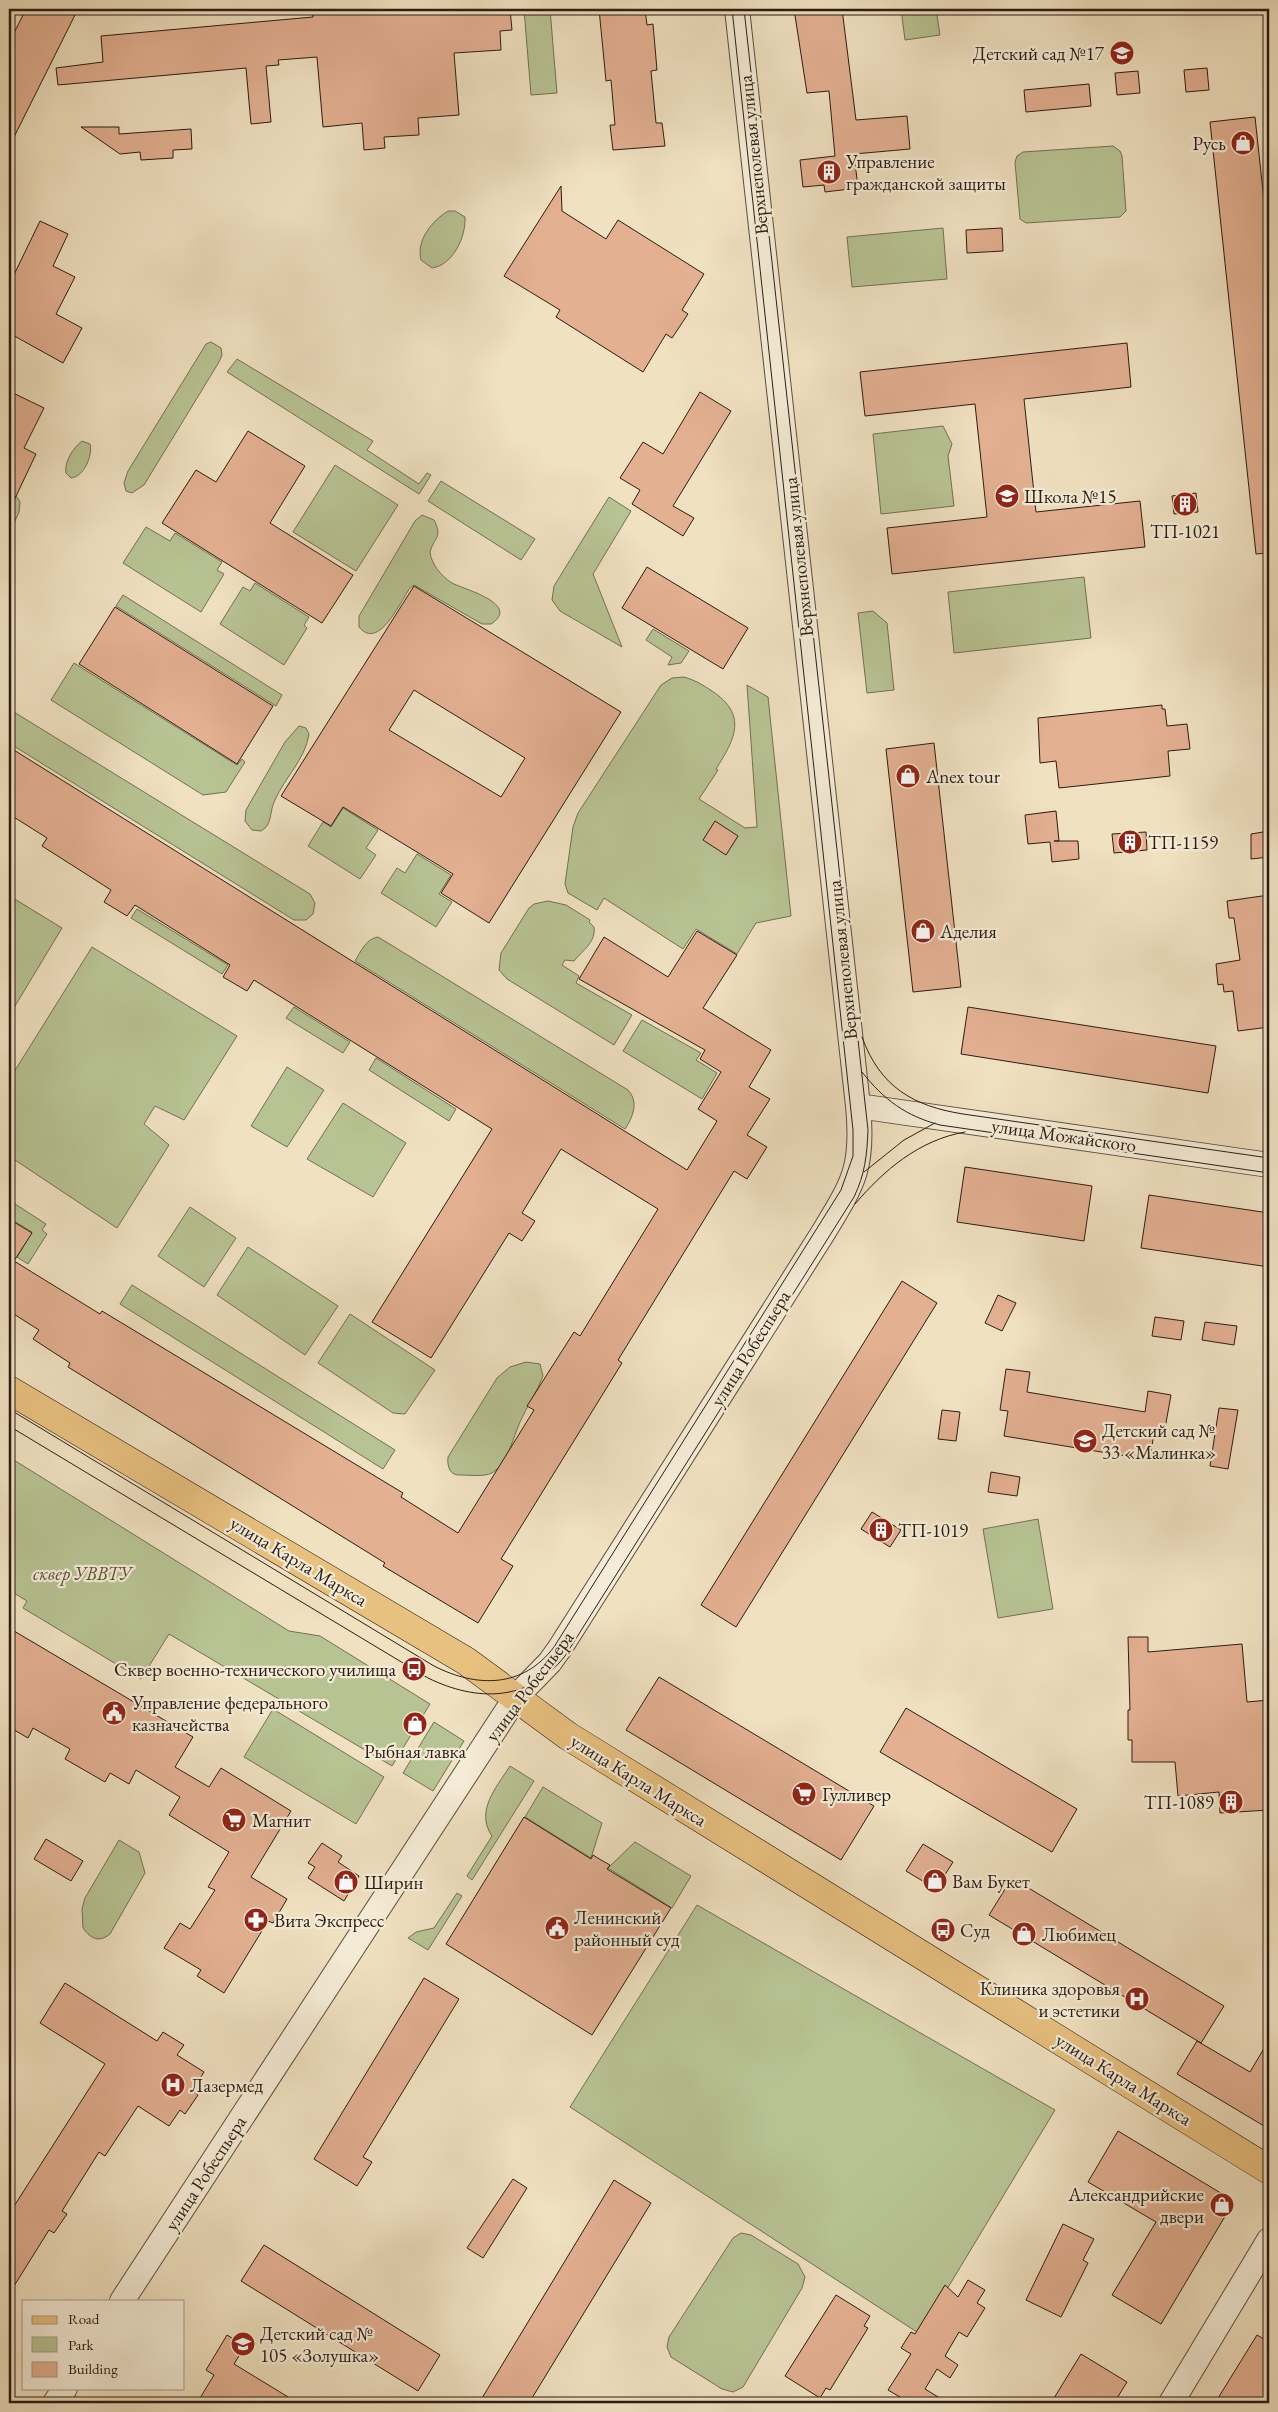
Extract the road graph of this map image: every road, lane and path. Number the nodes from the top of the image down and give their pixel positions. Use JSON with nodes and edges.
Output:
{"nodes":[{"id":1,"x":737,"y":9,"type":"edge"},
{"id":2,"x":858,"y":1106,"type":"junction"},
{"id":3,"x":1269,"y":1165,"type":"edge"},
{"id":4,"x":9,"y":1390,"type":"edge"},
{"id":5,"x":516,"y":1697,"type":"junction"},
{"id":6,"x":1269,"y":2170,"type":"edge"},
{"id":7,"x":1269,"y":2240,"type":"edge"},
{"id":8,"x":123,"y":2300,"type":"edge"},
{"id":9,"x":64,"y":2390,"type":"edge"},
{"id":10,"x":55,"y":2403,"type":"edge"},
{"id":11,"x":1171,"y":2403,"type":"edge"}],
"edges":[{"from":1,"to":2,"type":"street","name":"Верхнеполевая улица"},
{"from":2,"to":3,"type":"street","name":"улица Можайского"},
{"from":2,"to":5,"type":"street","name":"улица Робеспьера"},
{"from":4,"to":5,"type":"main road","name":"улица Карла Маркса"},
{"from":5,"to":6,"type":"main road","name":"улица Карла Маркса"},
{"from":5,"to":8,"type":"street","name":"улица Робеспьера"},
{"from":7,"to":11,"type":"street"},
{"from":9,"to":10,"type":"street"}]}
